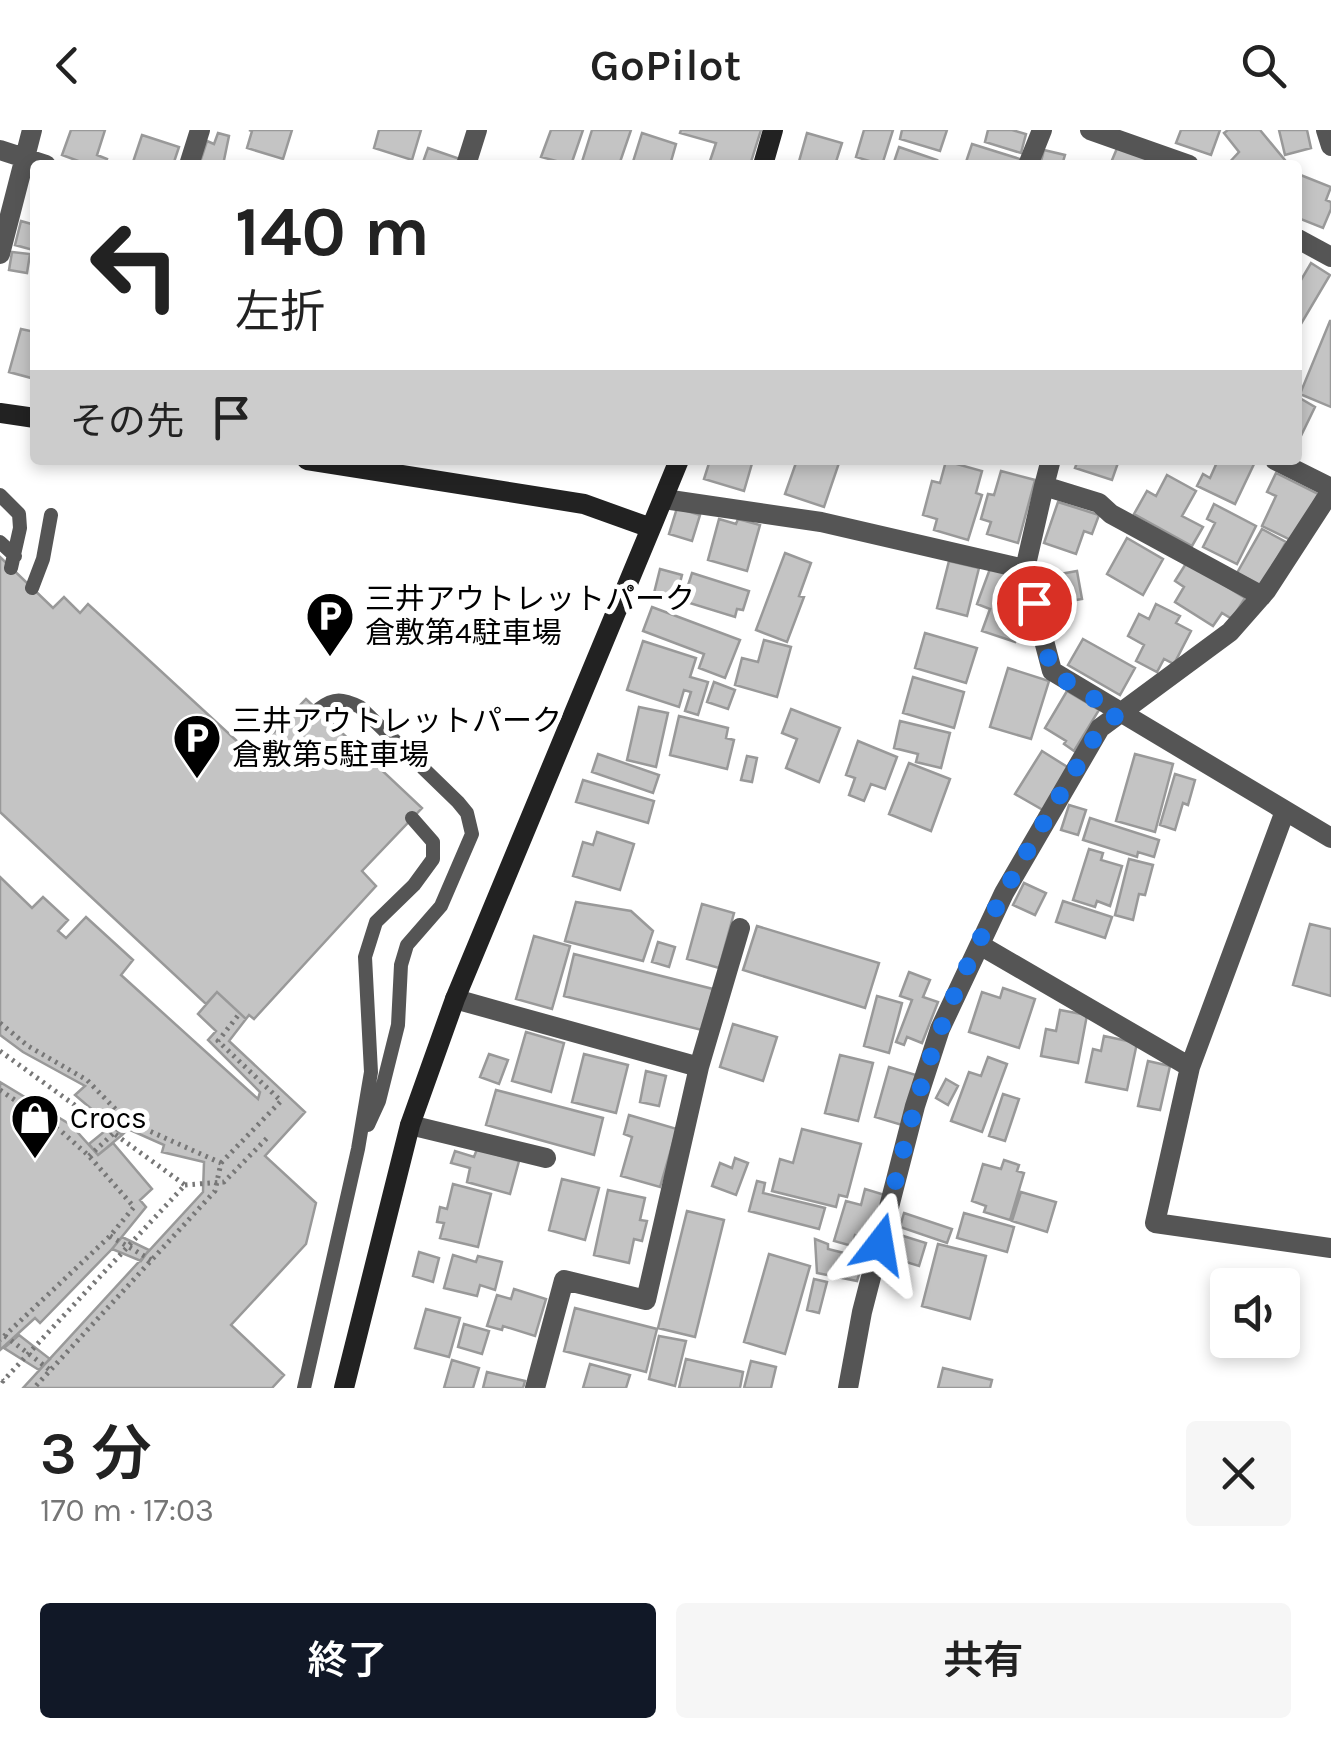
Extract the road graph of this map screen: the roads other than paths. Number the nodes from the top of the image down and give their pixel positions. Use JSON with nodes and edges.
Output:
{"nodes":[{"id":1,"x":32,"y":130,"type":"edge"},
{"id":2,"x":200,"y":130,"type":"edge"},
{"id":3,"x":477,"y":130,"type":"edge"},
{"id":4,"x":773,"y":130,"type":"edge"},
{"id":5,"x":1042,"y":130,"type":"edge"},
{"id":6,"x":1090,"y":130,"type":"edge"},
{"id":7,"x":1326,"y":130,"type":"edge"},
{"id":8,"x":1331,"y":146,"type":"edge"},
{"id":9,"x":0,"y":150,"type":"edge"},
{"id":10,"x":23,"y":158,"type":"junction"},
{"id":11,"x":30,"y":160,"type":"edge"},
{"id":12,"x":191,"y":160,"type":"edge"},
{"id":13,"x":468,"y":160,"type":"edge"},
{"id":14,"x":764,"y":160,"type":"edge"},
{"id":15,"x":1030,"y":160,"type":"edge"},
{"id":16,"x":1171,"y":160,"type":"edge"},
{"id":17,"x":1302,"y":241,"type":"edge"},
{"id":18,"x":0,"y":254,"type":"edge"},
{"id":19,"x":1331,"y":257,"type":"edge"},
{"id":20,"x":0,"y":412,"type":"edge"},
{"id":21,"x":30,"y":417,"type":"edge"},
{"id":22,"x":374,"y":465,"type":"edge"},
{"id":23,"x":677,"y":465,"type":"edge"},
{"id":24,"x":1049,"y":465,"type":"edge"},
{"id":25,"x":1284,"y":465,"type":"edge"},
{"id":26,"x":1044,"y":486,"type":"junction"},
{"id":27,"x":1331,"y":489,"type":"edge"},
{"id":28,"x":0,"y":495,"type":"edge"},
{"id":29,"x":664,"y":499,"type":"junction"},
{"id":30,"x":51,"y":515,"type":"dead end"},
{"id":31,"x":651,"y":528,"type":"junction"},
{"id":32,"x":0,"y":542,"type":"edge"},
{"id":33,"x":1024,"y":569,"type":"junction"},
{"id":34,"x":32,"y":588,"type":"dead end"},
{"id":35,"x":1262,"y":596,"type":"junction"},
{"id":36,"x":319,"y":709,"type":"dead end"},
{"id":37,"x":1118,"y":714,"type":"junction"},
{"id":38,"x":1285,"y":812,"type":"junction"},
{"id":39,"x":412,"y":818,"type":"dead end"},
{"id":40,"x":1331,"y":838,"type":"edge"},
{"id":41,"x":740,"y":928,"type":"dead end"},
{"id":42,"x":980,"y":944,"type":"junction"},
{"id":43,"x":455,"y":999,"type":"junction"},
{"id":44,"x":1190,"y":1067,"type":"junction"},
{"id":45,"x":699,"y":1068,"type":"junction"},
{"id":46,"x":410,"y":1125,"type":"junction"},
{"id":47,"x":358,"y":1149,"type":"junction"},
{"id":48,"x":546,"y":1158,"type":"dead end"},
{"id":49,"x":1331,"y":1248,"type":"edge"},
{"id":50,"x":304,"y":1388,"type":"edge"},
{"id":51,"x":344,"y":1388,"type":"edge"},
{"id":52,"x":535,"y":1388,"type":"edge"},
{"id":53,"x":848,"y":1388,"type":"edge"}],
"edges":[{"from":1,"to":10,"type":"street"},
{"from":2,"to":12,"type":"street"},
{"from":3,"to":13,"type":"street"},
{"from":4,"to":14,"type":"street"},
{"from":5,"to":15,"type":"street"},
{"from":6,"to":16,"type":"street"},
{"from":7,"to":8,"type":"street"},
{"from":9,"to":10,"type":"street"},
{"from":10,"to":11,"type":"street"},
{"from":10,"to":18,"type":"street"},
{"from":17,"to":19,"type":"street"},
{"from":20,"to":21,"type":"street"},
{"from":22,"to":31,"type":"street"},
{"from":23,"to":29,"type":"street"},
{"from":24,"to":26,"type":"street"},
{"from":25,"to":27,"type":"street"},
{"from":26,"to":33,"type":"street"},
{"from":26,"to":35,"type":"street"},
{"from":27,"to":35,"type":"street"},
{"from":28,"to":32,"type":"lane"},
{"from":29,"to":31,"type":"street"},
{"from":29,"to":33,"type":"street"},
{"from":30,"to":34,"type":"lane"},
{"from":31,"to":43,"type":"street"},
{"from":33,"to":37,"type":"street"},
{"from":35,"to":37,"type":"street"},
{"from":36,"to":47,"type":"lane"},
{"from":37,"to":38,"type":"street"},
{"from":37,"to":42,"type":"street"},
{"from":38,"to":40,"type":"street"},
{"from":38,"to":44,"type":"street"},
{"from":39,"to":47,"type":"lane"},
{"from":41,"to":45,"type":"street"},
{"from":42,"to":44,"type":"street"},
{"from":42,"to":53,"type":"street"},
{"from":43,"to":45,"type":"street"},
{"from":43,"to":46,"type":"street"},
{"from":44,"to":49,"type":"street"},
{"from":45,"to":52,"type":"street"},
{"from":46,"to":48,"type":"street"},
{"from":46,"to":51,"type":"street"},
{"from":47,"to":50,"type":"lane"}]}
